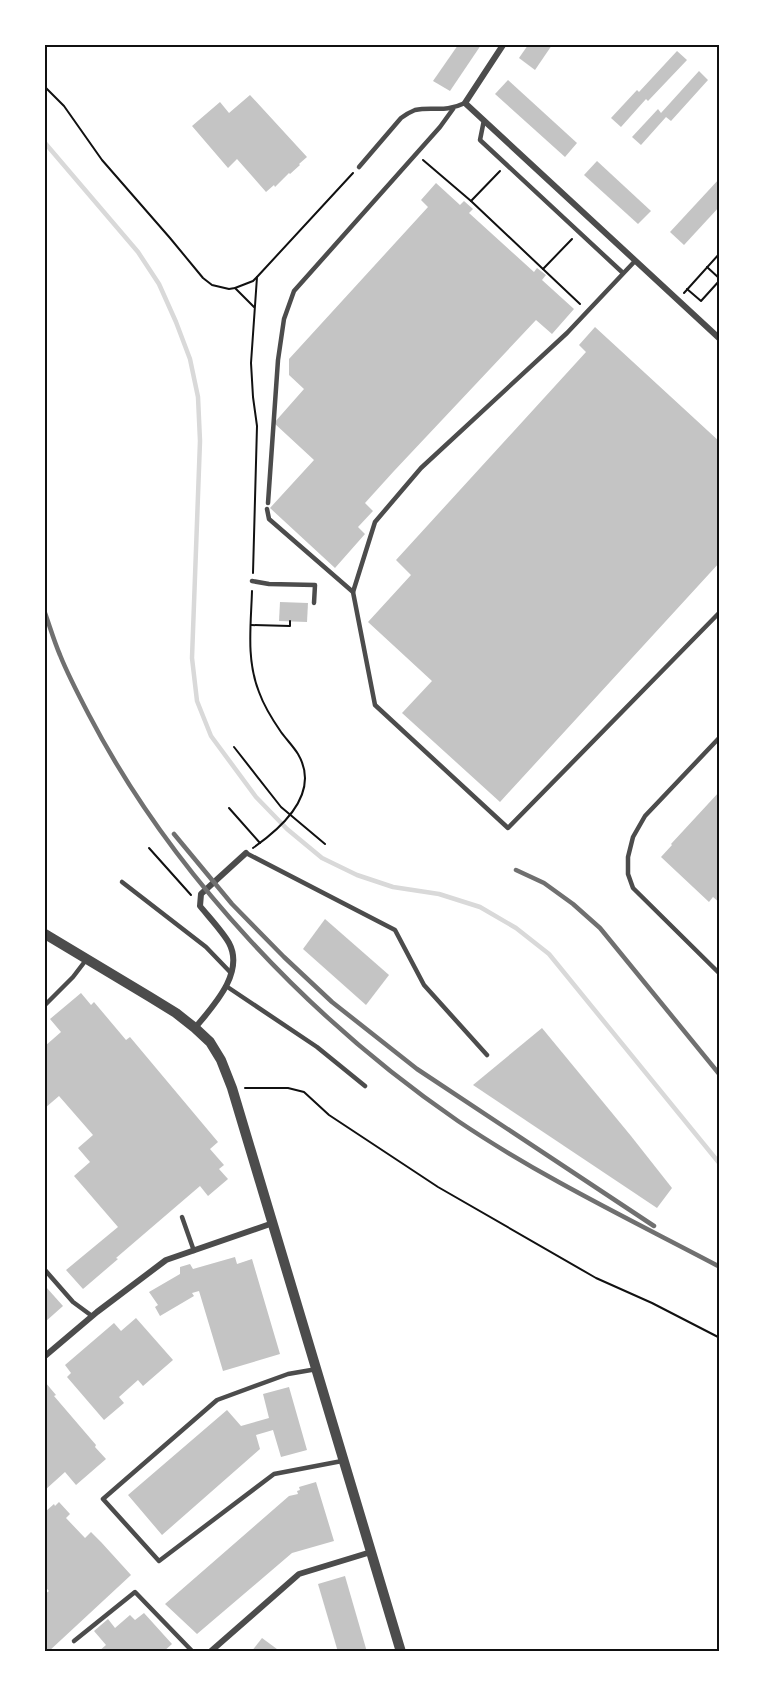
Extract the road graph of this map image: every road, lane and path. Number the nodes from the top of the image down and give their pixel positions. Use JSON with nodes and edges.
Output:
{"nodes":[{"id":1,"x":503,"y":45,"type":"edge"},
{"id":2,"x":45,"y":87,"type":"edge"},
{"id":3,"x":465,"y":103,"type":"junction"},
{"id":4,"x":453,"y":109,"type":"junction"},
{"id":5,"x":484,"y":120,"type":"junction"},
{"id":6,"x":416,"y":153,"type":"junction"},
{"id":7,"x":507,"y":165,"type":"junction"},
{"id":8,"x":359,"y":167,"type":"joint"},
{"id":9,"x":471,"y":201,"type":"junction"},
{"id":10,"x":579,"y":232,"type":"junction"},
{"id":11,"x":720,"y":253,"type":"edge"},
{"id":12,"x":635,"y":261,"type":"junction"},
{"id":13,"x":707,"y":267,"type":"junction"},
{"id":14,"x":543,"y":269,"type":"junction"},
{"id":15,"x":623,"y":273,"type":"junction"},
{"id":16,"x":257,"y":277,"type":"junction"},
{"id":17,"x":720,"y":279,"type":"edge"},
{"id":18,"x":235,"y":288,"type":"junction"},
{"id":19,"x":687,"y":289,"type":"junction"},
{"id":20,"x":677,"y":300,"type":"junction"},
{"id":21,"x":254,"y":307,"type":"junction"},
{"id":22,"x":587,"y":312,"type":"junction"},
{"id":23,"x":720,"y":339,"type":"edge"},
{"id":24,"x":268,"y":503,"type":"dead end"},
{"id":25,"x":267,"y":509,"type":"dead end"},
{"id":26,"x":252,"y":581,"type":"junction"},
{"id":27,"x":353,"y":592,"type":"junction"},
{"id":28,"x":314,"y":603,"type":"dead end"},
{"id":29,"x":720,"y":612,"type":"edge"},
{"id":30,"x":290,"y":621,"type":"dead end"},
{"id":31,"x":251,"y":625,"type":"junction"},
{"id":32,"x":720,"y":737,"type":"edge"},
{"id":33,"x":234,"y":747,"type":"dead end"},
{"id":34,"x":229,"y":808,"type":"dead end"},
{"id":35,"x":291,"y":816,"type":"junction"},
{"id":36,"x":260,"y":843,"type":"junction"},
{"id":37,"x":325,"y":844,"type":"dead end"},
{"id":38,"x":148,"y":848,"type":"dead end"},
{"id":39,"x":246,"y":853,"type":"junction"},
{"id":40,"x":122,"y":882,"type":"dead end"},
{"id":41,"x":185,"y":889,"type":"dead end"},
{"id":42,"x":45,"y":934,"type":"edge"},
{"id":43,"x":87,"y":959,"type":"junction"},
{"id":44,"x":231,"y":973,"type":"junction"},
{"id":45,"x":720,"y":974,"type":"edge"},
{"id":46,"x":226,"y":986,"type":"junction"},
{"id":47,"x":45,"y":1005,"type":"edge"},
{"id":48,"x":195,"y":1028,"type":"junction"},
{"id":49,"x":487,"y":1055,"type":"dead end"},
{"id":50,"x":229,"y":1080,"type":"junction"},
{"id":51,"x":365,"y":1086,"type":"dead end"},
{"id":52,"x":182,"y":1217,"type":"dead end"},
{"id":53,"x":273,"y":1223,"type":"junction"},
{"id":54,"x":194,"y":1251,"type":"junction"},
{"id":55,"x":45,"y":1270,"type":"edge"},
{"id":56,"x":92,"y":1316,"type":"junction"},
{"id":57,"x":720,"y":1338,"type":"edge"},
{"id":58,"x":45,"y":1356,"type":"edge"},
{"id":59,"x":317,"y":1369,"type":"junction"},
{"id":60,"x":344,"y":1461,"type":"junction"},
{"id":61,"x":371,"y":1552,"type":"junction"},
{"id":62,"x":74,"y":1641,"type":"dead end"},
{"id":63,"x":193,"y":1652,"type":"edge"},
{"id":64,"x":210,"y":1652,"type":"edge"},
{"id":65,"x":400,"y":1652,"type":"edge"}],
"edges":[{"from":1,"to":3,"type":"street"},
{"from":2,"to":18,"type":"path"},
{"from":3,"to":4,"type":"lane"},
{"from":3,"to":5,"type":"street"},
{"from":4,"to":6,"type":"lane"},
{"from":4,"to":8,"type":"lane"},
{"from":5,"to":7,"type":"lane"},
{"from":5,"to":12,"type":"street"},
{"from":6,"to":9,"type":"path"},
{"from":6,"to":24,"type":"lane"},
{"from":7,"to":9,"type":"path"},
{"from":7,"to":10,"type":"lane"},
{"from":8,"to":16,"type":"path"},
{"from":9,"to":14,"type":"path"},
{"from":10,"to":14,"type":"path"},
{"from":10,"to":15,"type":"lane"},
{"from":11,"to":13,"type":"path"},
{"from":12,"to":15,"type":"lane"},
{"from":12,"to":20,"type":"street"},
{"from":13,"to":17,"type":"path"},
{"from":13,"to":19,"type":"path"},
{"from":14,"to":22,"type":"path"},
{"from":15,"to":22,"type":"lane"},
{"from":16,"to":18,"type":"path"},
{"from":16,"to":21,"type":"path"},
{"from":17,"to":19,"type":"path"},
{"from":18,"to":21,"type":"path"},
{"from":19,"to":20,"type":"path"},
{"from":20,"to":23,"type":"street"},
{"from":21,"to":26,"type":"path"},
{"from":22,"to":27,"type":"lane"},
{"from":25,"to":27,"type":"lane"},
{"from":26,"to":28,"type":"lane"},
{"from":26,"to":31,"type":"path"},
{"from":27,"to":29,"type":"lane"},
{"from":30,"to":31,"type":"path"},
{"from":31,"to":35,"type":"path"},
{"from":32,"to":45,"type":"lane"},
{"from":33,"to":35,"type":"path"},
{"from":34,"to":36,"type":"path"},
{"from":35,"to":36,"type":"path"},
{"from":35,"to":37,"type":"path"},
{"from":36,"to":39,"type":"path"},
{"from":38,"to":41,"type":"path"},
{"from":39,"to":44,"type":"street"},
{"from":39,"to":49,"type":"lane"},
{"from":40,"to":44,"type":"lane"},
{"from":42,"to":43,"type":"street"},
{"from":43,"to":47,"type":"lane"},
{"from":43,"to":48,"type":"street"},
{"from":44,"to":46,"type":"street"},
{"from":46,"to":48,"type":"street"},
{"from":46,"to":51,"type":"lane"},
{"from":48,"to":50,"type":"street"},
{"from":50,"to":53,"type":"street"},
{"from":50,"to":57,"type":"path"},
{"from":52,"to":54,"type":"lane"},
{"from":53,"to":54,"type":"street"},
{"from":53,"to":59,"type":"street"},
{"from":54,"to":56,"type":"street"},
{"from":55,"to":56,"type":"lane"},
{"from":56,"to":58,"type":"street"},
{"from":59,"to":60,"type":"street"},
{"from":59,"to":60,"type":"lane"},
{"from":60,"to":61,"type":"street"},
{"from":61,"to":64,"type":"street"},
{"from":61,"to":65,"type":"street"},
{"from":62,"to":63,"type":"lane"}]}
